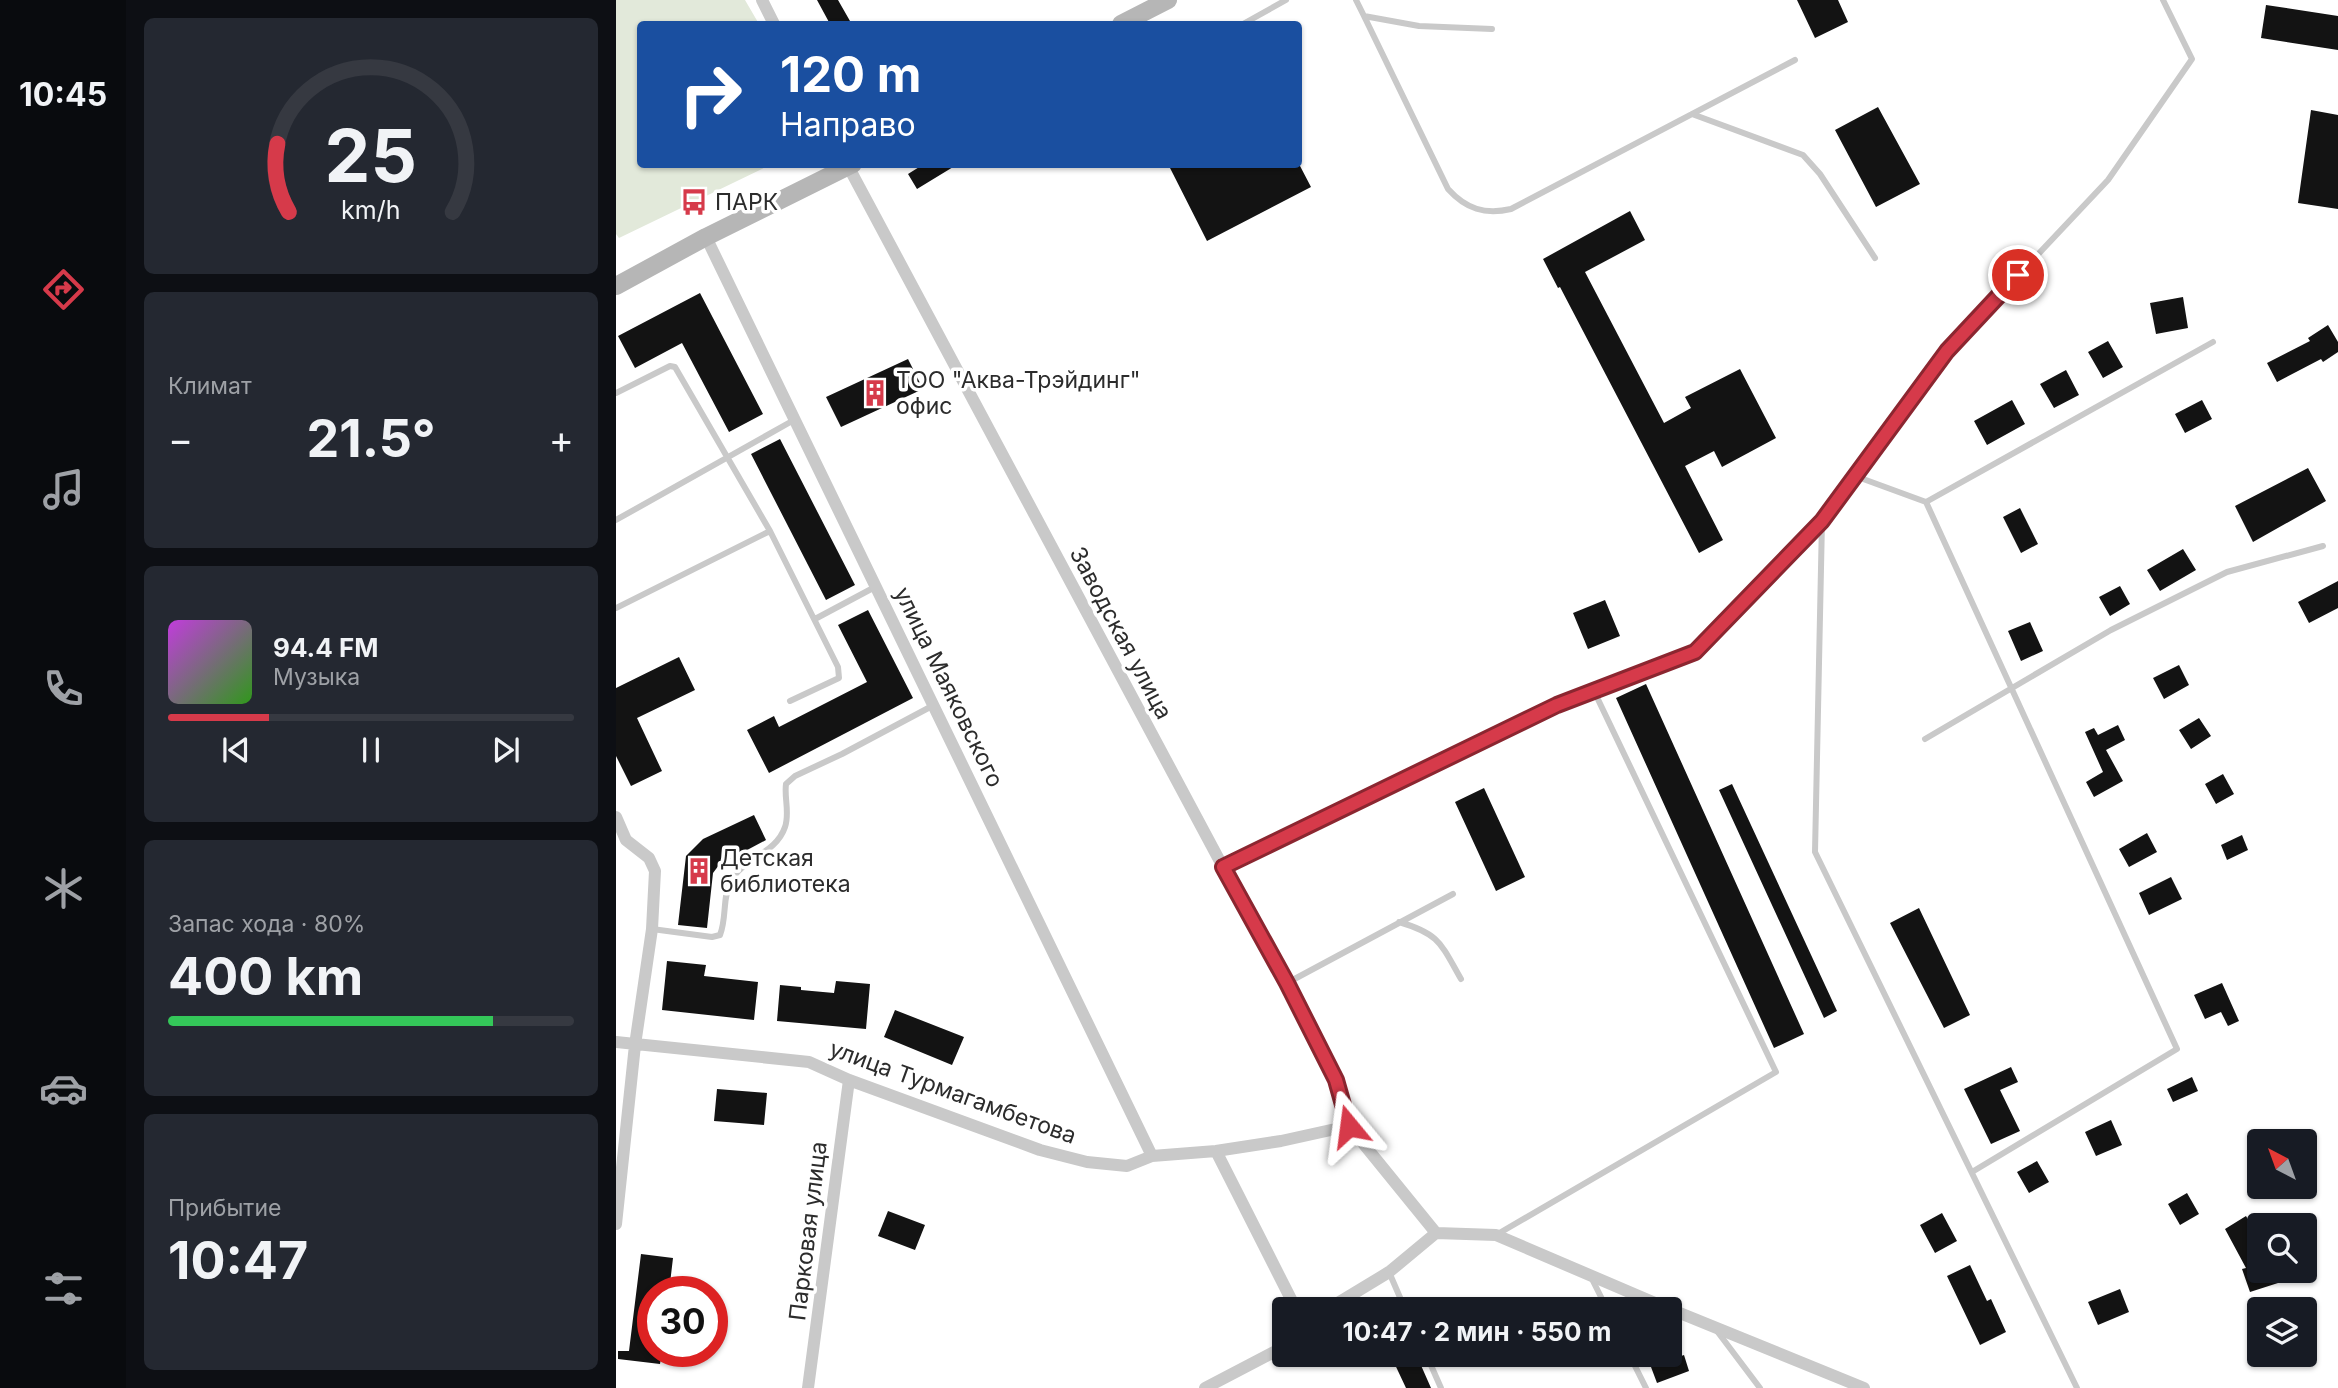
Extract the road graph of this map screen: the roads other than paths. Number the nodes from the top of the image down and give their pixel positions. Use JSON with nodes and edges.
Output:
{"nodes":[{"id":1,"x":762,"y":0,"type":"edge"},
{"id":2,"x":1168,"y":0,"type":"edge"},
{"id":3,"x":1286,"y":0,"type":"edge"},
{"id":4,"x":1356,"y":0,"type":"edge"},
{"id":5,"x":2163,"y":0,"type":"edge"},
{"id":6,"x":1364,"y":16,"type":"junction"},
{"id":7,"x":772,"y":21,"type":"edge"},
{"id":8,"x":1127,"y":21,"type":"edge"},
{"id":9,"x":1248,"y":21,"type":"edge"},
{"id":10,"x":1492,"y":29,"type":"dead end"},
{"id":11,"x":1795,"y":60,"type":"dead end"},
{"id":12,"x":1692,"y":114,"type":"junction"},
{"id":13,"x":843,"y":168,"type":"edge"},
{"id":14,"x":851,"y":168,"type":"edge"},
{"id":15,"x":706,"y":237,"type":"junction"},
{"id":16,"x":1875,"y":258,"type":"dead end"},
{"id":17,"x":616,"y":286,"type":"edge"},
{"id":18,"x":2213,"y":342,"type":"dead end"},
{"id":19,"x":616,"y":393,"type":"edge"},
{"id":20,"x":795,"y":419,"type":"junction"},
{"id":21,"x":728,"y":459,"type":"junction"},
{"id":22,"x":1855,"y":476,"type":"junction"},
{"id":23,"x":1926,"y":502,"type":"junction"},
{"id":24,"x":616,"y":520,"type":"edge"},
{"id":25,"x":1822,"y":521,"type":"junction"},
{"id":26,"x":770,"y":531,"type":"junction"},
{"id":27,"x":2323,"y":547,"type":"dead end"},
{"id":28,"x":876,"y":586,"type":"junction"},
{"id":29,"x":616,"y":608,"type":"edge"},
{"id":30,"x":816,"y":619,"type":"junction"},
{"id":31,"x":2011,"y":689,"type":"junction"},
{"id":32,"x":1594,"y":691,"type":"junction"},
{"id":33,"x":790,"y":701,"type":"dead end"},
{"id":34,"x":934,"y":705,"type":"junction"},
{"id":35,"x":1924,"y":739,"type":"dead end"},
{"id":36,"x":616,"y":817,"type":"edge"},
{"id":37,"x":621,"y":839,"type":"edge"},
{"id":38,"x":1223,"y":867,"type":"junction"},
{"id":39,"x":1453,"y":894,"type":"dead end"},
{"id":40,"x":1399,"y":922,"type":"junction"},
{"id":41,"x":652,"y":929,"type":"junction"},
{"id":42,"x":1461,"y":979,"type":"dead end"},
{"id":43,"x":1287,"y":983,"type":"junction"},
{"id":44,"x":616,"y":1042,"type":"edge"},
{"id":45,"x":635,"y":1045,"type":"junction"},
{"id":46,"x":849,"y":1080,"type":"junction"},
{"id":47,"x":1349,"y":1126,"type":"junction"},
{"id":48,"x":1216,"y":1151,"type":"junction"},
{"id":49,"x":1152,"y":1156,"type":"junction"},
{"id":50,"x":1972,"y":1172,"type":"junction"},
{"id":51,"x":616,"y":1224,"type":"edge"},
{"id":52,"x":1436,"y":1233,"type":"junction"},
{"id":53,"x":1496,"y":1235,"type":"junction"},
{"id":54,"x":1389,"y":1272,"type":"junction"},
{"id":55,"x":1590,"y":1274,"type":"junction"},
{"id":56,"x":1290,"y":1297,"type":"edge"},
{"id":57,"x":1348,"y":1297,"type":"edge"},
{"id":58,"x":1400,"y":1297,"type":"edge"},
{"id":59,"x":1601,"y":1297,"type":"edge"},
{"id":60,"x":1642,"y":1297,"type":"edge"},
{"id":61,"x":1682,"y":1315,"type":"edge"},
{"id":62,"x":1717,"y":1330,"type":"junction"},
{"id":63,"x":1272,"y":1353,"type":"edge"},
{"id":64,"x":1432,"y":1367,"type":"edge"},
{"id":65,"x":1636,"y":1367,"type":"edge"},
{"id":66,"x":808,"y":1388,"type":"edge"},
{"id":67,"x":1205,"y":1388,"type":"edge"},
{"id":68,"x":1441,"y":1388,"type":"edge"},
{"id":69,"x":1646,"y":1388,"type":"edge"},
{"id":70,"x":1760,"y":1388,"type":"edge"},
{"id":71,"x":1864,"y":1388,"type":"edge"},
{"id":72,"x":2077,"y":1388,"type":"edge"}],
"edges":[{"from":1,"to":7,"type":"street"},
{"from":2,"to":8,"type":"main road"},
{"from":3,"to":9,"type":"lane"},
{"from":4,"to":6,"type":"lane"},
{"from":5,"to":22,"type":"lane"},
{"from":6,"to":10,"type":"lane"},
{"from":6,"to":12,"type":"lane"},
{"from":11,"to":12,"type":"lane"},
{"from":12,"to":16,"type":"lane"},
{"from":13,"to":15,"type":"main road"},
{"from":14,"to":38,"type":"street","name":"Заводская улица"},
{"from":15,"to":17,"type":"main road"},
{"from":15,"to":20,"type":"street","name":"улица Маяковского"},
{"from":18,"to":23,"type":"lane"},
{"from":19,"to":21,"type":"lane"},
{"from":20,"to":21,"type":"lane"},
{"from":20,"to":28,"type":"street","name":"улица Маяковского"},
{"from":21,"to":24,"type":"lane"},
{"from":21,"to":26,"type":"lane"},
{"from":22,"to":23,"type":"lane"},
{"from":22,"to":25,"type":"lane"},
{"from":23,"to":31,"type":"lane"},
{"from":25,"to":32,"type":"lane"},
{"from":25,"to":50,"type":"lane"},
{"from":26,"to":29,"type":"lane"},
{"from":26,"to":30,"type":"lane"},
{"from":27,"to":31,"type":"lane"},
{"from":28,"to":30,"type":"lane"},
{"from":28,"to":34,"type":"street","name":"улица Маяковского"},
{"from":30,"to":33,"type":"lane"},
{"from":31,"to":35,"type":"lane"},
{"from":31,"to":50,"type":"lane"},
{"from":32,"to":38,"type":"lane"},
{"from":32,"to":53,"type":"lane"},
{"from":34,"to":41,"type":"lane"},
{"from":34,"to":49,"type":"street","name":"улица Маяковского"},
{"from":36,"to":37,"type":"street"},
{"from":37,"to":41,"type":"street"},
{"from":38,"to":43,"type":"street","name":"Заводская улица"},
{"from":39,"to":40,"type":"lane"},
{"from":40,"to":42,"type":"lane"},
{"from":40,"to":43,"type":"lane"},
{"from":41,"to":45,"type":"street"},
{"from":43,"to":47,"type":"street","name":"Заводская улица"},
{"from":44,"to":45,"type":"street","name":"улица Турмагамбетова"},
{"from":45,"to":46,"type":"street","name":"улица Турмагамбетова"},
{"from":45,"to":51,"type":"street"},
{"from":46,"to":49,"type":"street","name":"улица Турмагамбетова"},
{"from":46,"to":66,"type":"street","name":"Парковая улица"},
{"from":47,"to":48,"type":"street","name":"улица Турмагамбетова"},
{"from":47,"to":52,"type":"street"},
{"from":48,"to":49,"type":"street","name":"улица Турмагамбетова"},
{"from":48,"to":56,"type":"street"},
{"from":50,"to":72,"type":"lane"},
{"from":52,"to":53,"type":"street"},
{"from":52,"to":54,"type":"street"},
{"from":53,"to":55,"type":"street"},
{"from":54,"to":57,"type":"street"},
{"from":54,"to":58,"type":"lane"},
{"from":55,"to":59,"type":"lane"},
{"from":55,"to":60,"type":"street"},
{"from":61,"to":62,"type":"street"},
{"from":62,"to":70,"type":"lane"},
{"from":62,"to":71,"type":"street"},
{"from":63,"to":67,"type":"street"},
{"from":64,"to":68,"type":"lane"},
{"from":65,"to":69,"type":"lane"}]}
